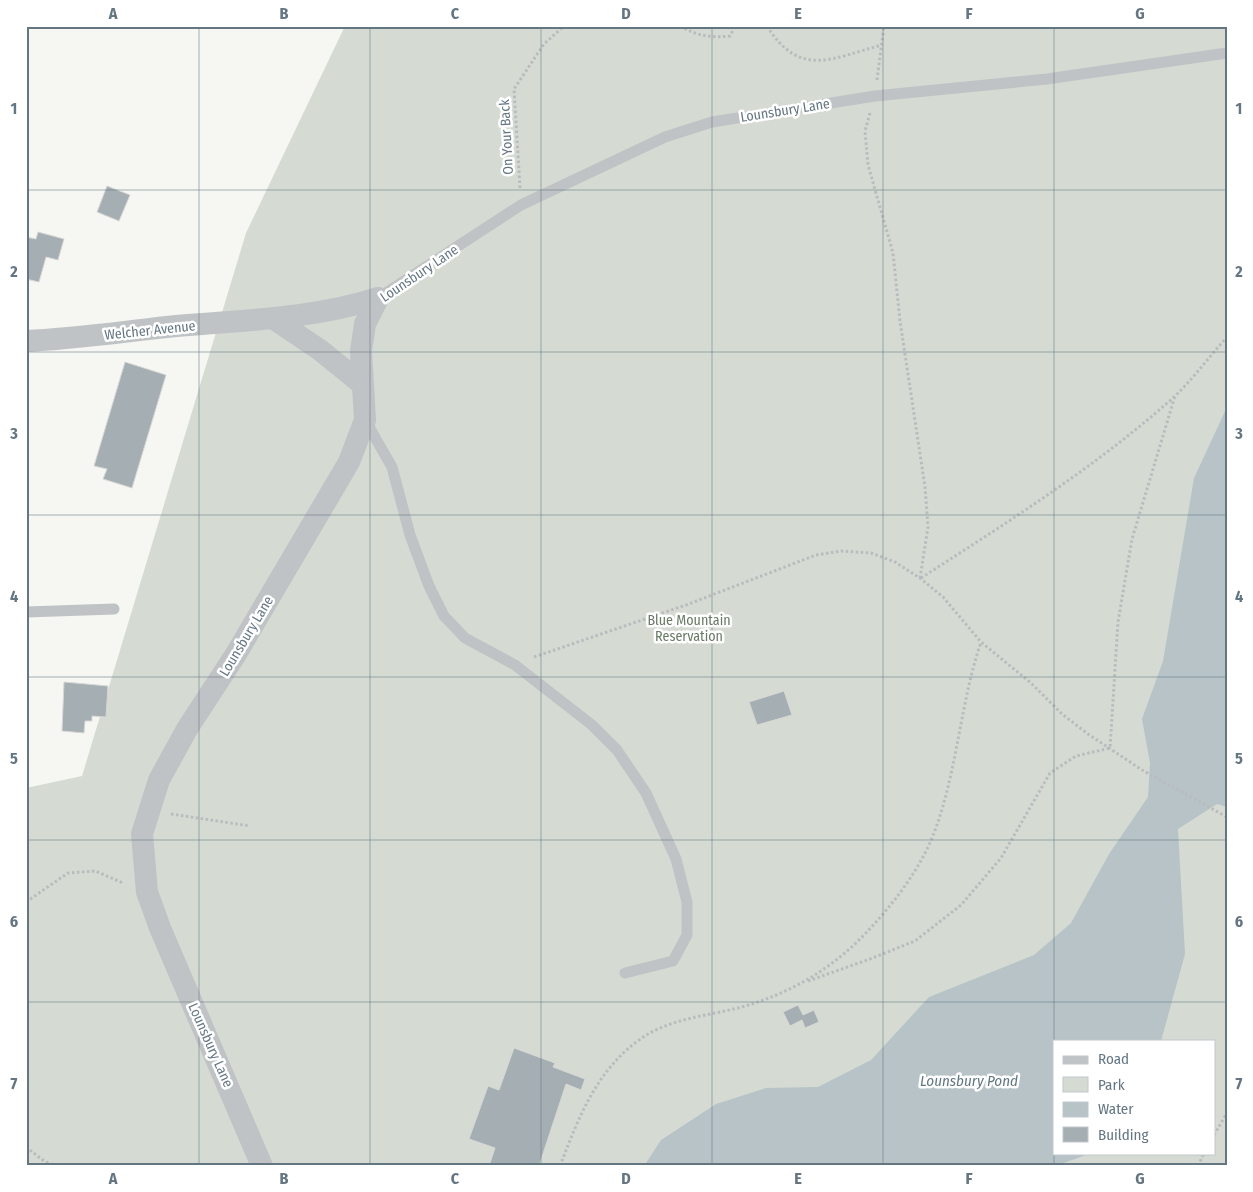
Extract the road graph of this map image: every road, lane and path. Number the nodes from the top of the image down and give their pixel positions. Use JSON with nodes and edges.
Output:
{"nodes":[{"id":1,"x":564,"y":26,"type":"edge"},
{"id":2,"x":646,"y":26,"type":"edge"},
{"id":3,"x":671,"y":26,"type":"edge"},
{"id":4,"x":680,"y":26,"type":"edge"},
{"id":5,"x":735,"y":26,"type":"edge"},
{"id":6,"x":767,"y":26,"type":"edge"},
{"id":7,"x":884,"y":26,"type":"edge"},
{"id":8,"x":882,"y":44,"type":"junction"},
{"id":9,"x":1227,"y":53,"type":"edge"},
{"id":10,"x":875,"y":96,"type":"junction"},
{"id":11,"x":521,"y":205,"type":"junction"},
{"id":12,"x":378,"y":298,"type":"junction"},
{"id":13,"x":274,"y":319,"type":"junction"},
{"id":14,"x":1227,"y":337,"type":"edge"},
{"id":15,"x":26,"y":341,"type":"edge"},
{"id":16,"x":362,"y":384,"type":"junction"},
{"id":17,"x":1175,"y":396,"type":"junction"},
{"id":18,"x":365,"y":420,"type":"junction"},
{"id":19,"x":920,"y":578,"type":"junction"},
{"id":20,"x":114,"y":609,"type":"dead end"},
{"id":21,"x":26,"y":612,"type":"edge"},
{"id":22,"x":981,"y":642,"type":"junction"},
{"id":23,"x":515,"y":666,"type":"junction"},
{"id":24,"x":1110,"y":748,"type":"junction"},
{"id":25,"x":150,"y":810,"type":"junction"},
{"id":26,"x":1227,"y":817,"type":"edge"},
{"id":27,"x":250,"y":826,"type":"dead end"},
{"id":28,"x":147,"y":892,"type":"junction"},
{"id":29,"x":26,"y":902,"type":"edge"},
{"id":30,"x":625,"y":973,"type":"dead end"},
{"id":31,"x":808,"y":981,"type":"junction"},
{"id":32,"x":1226,"y":1115,"type":"edge"},
{"id":33,"x":1216,"y":1132,"type":"edge"},
{"id":34,"x":26,"y":1147,"type":"edge"},
{"id":35,"x":1204,"y":1154,"type":"edge"},
{"id":36,"x":55,"y":1166,"type":"edge"},
{"id":37,"x":262,"y":1166,"type":"edge"},
{"id":38,"x":560,"y":1166,"type":"edge"},
{"id":39,"x":1198,"y":1166,"type":"edge"}],
"edges":[{"from":1,"to":11,"type":"path","name":"On Your Back"},
{"from":2,"to":3,"type":"path"},
{"from":4,"to":5,"type":"path"},
{"from":6,"to":8,"type":"path"},
{"from":7,"to":8,"type":"path"},
{"from":8,"to":10,"type":"path"},
{"from":9,"to":10,"type":"lane","name":"Lounsbury Lane"},
{"from":10,"to":11,"type":"lane","name":"Lounsbury Lane"},
{"from":10,"to":19,"type":"path"},
{"from":11,"to":12,"type":"lane","name":"Lounsbury Lane"},
{"from":12,"to":13,"type":"street","name":"Welcher Avenue"},
{"from":12,"to":16,"type":"street","name":"Lounsbury Lane"},
{"from":13,"to":15,"type":"street","name":"Welcher Avenue"},
{"from":13,"to":16,"type":"street"},
{"from":14,"to":17,"type":"path"},
{"from":16,"to":18,"type":"street","name":"Lounsbury Lane"},
{"from":17,"to":19,"type":"path"},
{"from":17,"to":24,"type":"path"},
{"from":18,"to":23,"type":"lane"},
{"from":18,"to":25,"type":"street","name":"Lounsbury Lane"},
{"from":19,"to":22,"type":"path"},
{"from":19,"to":23,"type":"path"},
{"from":20,"to":21,"type":"lane"},
{"from":22,"to":24,"type":"path"},
{"from":22,"to":31,"type":"path"},
{"from":23,"to":30,"type":"lane"},
{"from":24,"to":26,"type":"path"},
{"from":24,"to":31,"type":"path"},
{"from":25,"to":27,"type":"path"},
{"from":25,"to":28,"type":"street","name":"Lounsbury Lane"},
{"from":28,"to":29,"type":"path"},
{"from":28,"to":37,"type":"street","name":"Lounsbury Lane"},
{"from":31,"to":38,"type":"path"},
{"from":32,"to":33,"type":"path"},
{"from":34,"to":36,"type":"path"},
{"from":35,"to":39,"type":"path"}]}
